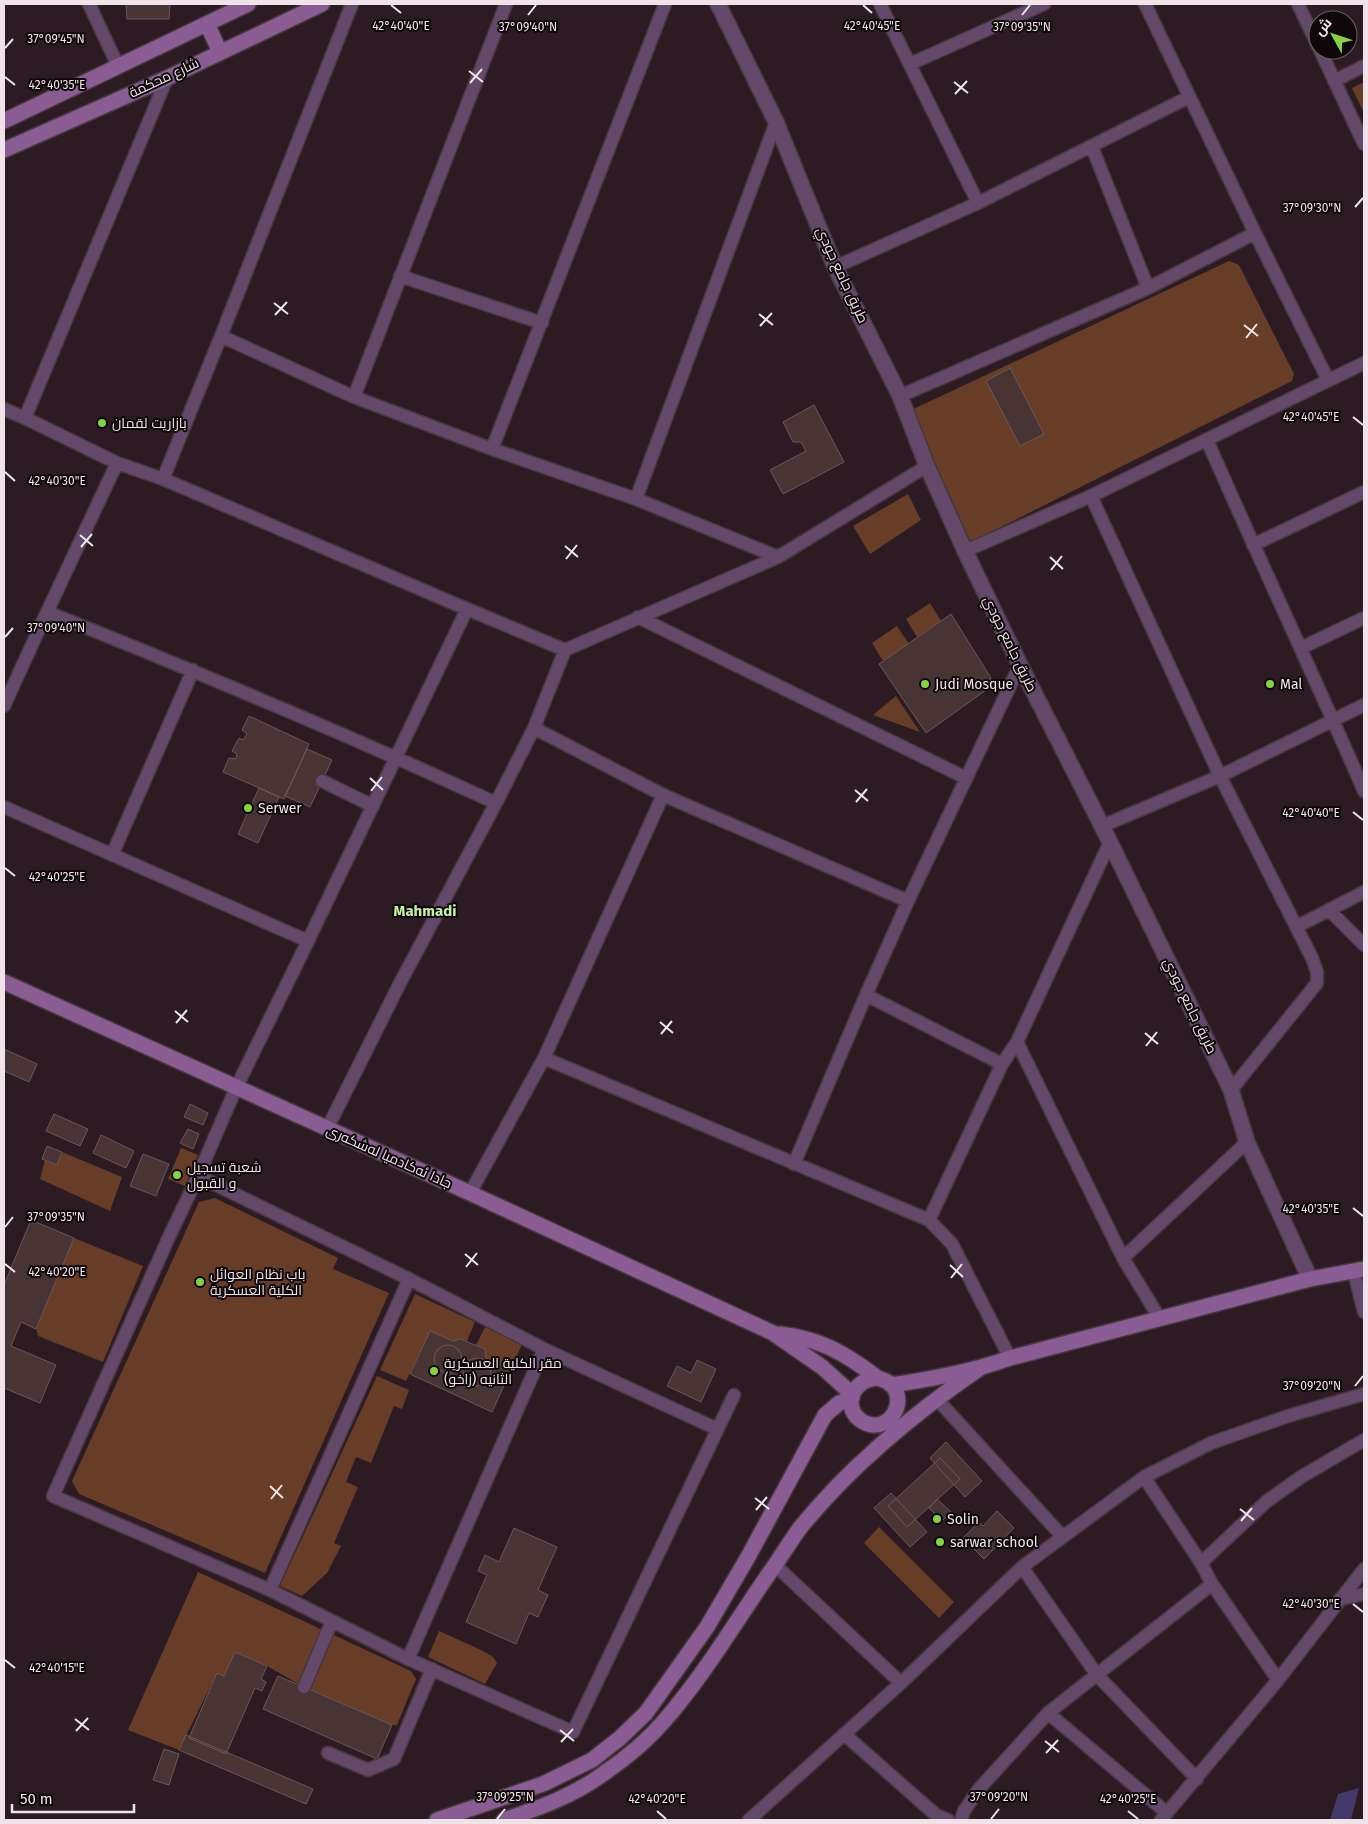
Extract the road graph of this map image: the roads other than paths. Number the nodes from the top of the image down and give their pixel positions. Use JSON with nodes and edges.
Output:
{"nodes":[{"id":1,"x":89,"y":4,"type":"edge"},
{"id":2,"x":248,"y":4,"type":"edge"},
{"id":3,"x":322,"y":4,"type":"edge"},
{"id":4,"x":352,"y":4,"type":"edge"},
{"id":5,"x":506,"y":4,"type":"edge"},
{"id":6,"x":665,"y":4,"type":"edge"},
{"id":7,"x":718,"y":4,"type":"edge"},
{"id":8,"x":880,"y":4,"type":"edge"},
{"id":9,"x":1044,"y":4,"type":"edge"},
{"id":10,"x":1145,"y":4,"type":"edge"},
{"id":11,"x":1298,"y":4,"type":"edge"},
{"id":12,"x":207,"y":24,"type":"junction"},
{"id":13,"x":1308,"y":25,"type":"edge"},
{"id":14,"x":220,"y":52,"type":"junction"},
{"id":15,"x":1325,"y":60,"type":"edge"},
{"id":16,"x":910,"y":64,"type":"junction"},
{"id":17,"x":118,"y":66,"type":"junction"},
{"id":18,"x":1364,"y":66,"type":"edge"},
{"id":19,"x":167,"y":78,"type":"junction"},
{"id":20,"x":1334,"y":81,"type":"junction"},
{"id":21,"x":1189,"y":97,"type":"junction"},
{"id":22,"x":4,"y":121,"type":"edge"},
{"id":23,"x":776,"y":122,"type":"junction"},
{"id":24,"x":1364,"y":144,"type":"edge"},
{"id":25,"x":1092,"y":147,"type":"junction"},
{"id":26,"x":4,"y":150,"type":"edge"},
{"id":27,"x":978,"y":204,"type":"junction"},
{"id":28,"x":1255,"y":233,"type":"junction"},
{"id":29,"x":835,"y":267,"type":"junction"},
{"id":30,"x":400,"y":276,"type":"junction"},
{"id":31,"x":1148,"y":288,"type":"junction"},
{"id":32,"x":542,"y":323,"type":"junction"},
{"id":33,"x":221,"y":336,"type":"junction"},
{"id":34,"x":1364,"y":363,"type":"edge"},
{"id":35,"x":1328,"y":380,"type":"junction"},
{"id":36,"x":900,"y":396,"type":"junction"},
{"id":37,"x":354,"y":397,"type":"junction"},
{"id":38,"x":4,"y":409,"type":"edge"},
{"id":39,"x":25,"y":418,"type":"junction"},
{"id":40,"x":1206,"y":440,"type":"junction"},
{"id":41,"x":492,"y":449,"type":"junction"},
{"id":42,"x":117,"y":464,"type":"junction"},
{"id":43,"x":927,"y":466,"type":"junction"},
{"id":44,"x":163,"y":479,"type":"junction"},
{"id":45,"x":1364,"y":492,"type":"edge"},
{"id":46,"x":1091,"y":496,"type":"junction"},
{"id":47,"x":636,"y":499,"type":"junction"},
{"id":48,"x":1252,"y":545,"type":"junction"},
{"id":49,"x":965,"y":551,"type":"junction"},
{"id":50,"x":778,"y":557,"type":"junction"},
{"id":51,"x":467,"y":610,"type":"junction"},
{"id":52,"x":47,"y":612,"type":"junction"},
{"id":53,"x":638,"y":617,"type":"junction"},
{"id":54,"x":1364,"y":618,"type":"edge"},
{"id":55,"x":1302,"y":648,"type":"junction"},
{"id":56,"x":565,"y":650,"type":"junction"},
{"id":57,"x":1020,"y":665,"type":"junction"},
{"id":58,"x":193,"y":670,"type":"junction"},
{"id":59,"x":1364,"y":705,"type":"edge"},
{"id":60,"x":4,"y":706,"type":"edge"},
{"id":61,"x":1334,"y":720,"type":"junction"},
{"id":62,"x":534,"y":728,"type":"junction"},
{"id":63,"x":396,"y":758,"type":"junction"},
{"id":64,"x":1220,"y":776,"type":"junction"},
{"id":65,"x":966,"y":778,"type":"junction"},
{"id":66,"x":322,"y":781,"type":"dead end"},
{"id":67,"x":1364,"y":791,"type":"edge"},
{"id":68,"x":664,"y":795,"type":"junction"},
{"id":69,"x":496,"y":804,"type":"junction"},
{"id":70,"x":373,"y":806,"type":"junction"},
{"id":71,"x":4,"y":807,"type":"edge"},
{"id":72,"x":1102,"y":826,"type":"junction"},
{"id":73,"x":1109,"y":844,"type":"junction"},
{"id":74,"x":112,"y":855,"type":"junction"},
{"id":75,"x":1364,"y":892,"type":"edge"},
{"id":76,"x":908,"y":901,"type":"junction"},
{"id":77,"x":1329,"y":910,"type":"junction"},
{"id":78,"x":1296,"y":927,"type":"junction"},
{"id":79,"x":308,"y":942,"type":"junction"},
{"id":80,"x":1364,"y":945,"type":"edge"},
{"id":81,"x":4,"y":982,"type":"edge"},
{"id":82,"x":866,"y":995,"type":"junction"},
{"id":83,"x":1017,"y":1042,"type":"junction"},
{"id":84,"x":544,"y":1058,"type":"junction"},
{"id":85,"x":1002,"y":1064,"type":"junction"},
{"id":86,"x":236,"y":1088,"type":"junction"},
{"id":87,"x":1231,"y":1090,"type":"junction"},
{"id":88,"x":327,"y":1128,"type":"junction"},
{"id":89,"x":1247,"y":1142,"type":"junction"},
{"id":90,"x":794,"y":1164,"type":"junction"},
{"id":91,"x":198,"y":1176,"type":"junction"},
{"id":92,"x":470,"y":1193,"type":"junction"},
{"id":93,"x":929,"y":1220,"type":"junction"},
{"id":94,"x":1123,"y":1258,"type":"junction"},
{"id":95,"x":1359,"y":1270,"type":"edge"},
{"id":96,"x":409,"y":1278,"type":"junction"},
{"id":97,"x":1310,"y":1280,"type":"junction"},
{"id":98,"x":1364,"y":1312,"type":"edge"},
{"id":99,"x":1160,"y":1319,"type":"junction"},
{"id":100,"x":773,"y":1333,"type":"junction"},
{"id":101,"x":544,"y":1348,"type":"junction"},
{"id":102,"x":1010,"y":1358,"type":"junction"},
{"id":103,"x":980,"y":1368,"type":"junction"},
{"id":104,"x":884,"y":1381,"type":"junction"},
{"id":105,"x":1364,"y":1394,"type":"edge"},
{"id":106,"x":734,"y":1395,"type":"dead end"},
{"id":107,"x":852,"y":1396,"type":"junction"},
{"id":108,"x":936,"y":1398,"type":"junction"},
{"id":109,"x":892,"y":1416,"type":"junction"},
{"id":110,"x":717,"y":1429,"type":"junction"},
{"id":111,"x":1364,"y":1440,"type":"edge"},
{"id":112,"x":874,"y":1451,"type":"junction"},
{"id":113,"x":1144,"y":1477,"type":"junction"},
{"id":114,"x":1062,"y":1536,"type":"junction"},
{"id":115,"x":1201,"y":1563,"type":"junction"},
{"id":116,"x":775,"y":1565,"type":"junction"},
{"id":117,"x":1022,"y":1567,"type":"junction"},
{"id":118,"x":1364,"y":1569,"type":"edge"},
{"id":119,"x":1212,"y":1584,"type":"junction"},
{"id":120,"x":270,"y":1590,"type":"junction"},
{"id":121,"x":1364,"y":1594,"type":"edge"},
{"id":122,"x":1340,"y":1599,"type":"junction"},
{"id":123,"x":332,"y":1622,"type":"junction"},
{"id":124,"x":408,"y":1658,"type":"junction"},
{"id":125,"x":432,"y":1669,"type":"junction"},
{"id":126,"x":1097,"y":1675,"type":"junction"},
{"id":127,"x":1278,"y":1680,"type":"junction"},
{"id":128,"x":900,"y":1683,"type":"junction"},
{"id":129,"x":304,"y":1687,"type":"dead end"},
{"id":130,"x":1048,"y":1713,"type":"junction"},
{"id":131,"x":844,"y":1734,"type":"junction"},
{"id":132,"x":328,"y":1753,"type":"dead end"},
{"id":133,"x":1196,"y":1779,"type":"junction"},
{"id":134,"x":1164,"y":1817,"type":"edge"},
{"id":135,"x":437,"y":1820,"type":"edge"},
{"id":136,"x":504,"y":1820,"type":"edge"},
{"id":137,"x":749,"y":1820,"type":"edge"},
{"id":138,"x":948,"y":1820,"type":"edge"},
{"id":139,"x":960,"y":1820,"type":"edge"}],
"edges":[{"from":1,"to":17,"type":"street"},
{"from":2,"to":12,"type":"main road"},
{"from":3,"to":14,"type":"main road","name":"شارع محكمة"},
{"from":4,"to":33,"type":"street"},
{"from":5,"to":30,"type":"street"},
{"from":6,"to":32,"type":"street"},
{"from":7,"to":23,"type":"street","name":"طريق جامع جودي"},
{"from":8,"to":16,"type":"street"},
{"from":9,"to":16,"type":"street"},
{"from":10,"to":21,"type":"street"},
{"from":11,"to":13,"type":"street"},
{"from":12,"to":14,"type":"main road"},
{"from":12,"to":17,"type":"main road"},
{"from":14,"to":19,"type":"main road","name":"شارع محكمة"},
{"from":15,"to":20,"type":"street"},
{"from":16,"to":27,"type":"street"},
{"from":17,"to":22,"type":"main road"},
{"from":18,"to":20,"type":"street"},
{"from":19,"to":26,"type":"main road","name":"شارع محكمة"},
{"from":19,"to":39,"type":"street"},
{"from":20,"to":24,"type":"street"},
{"from":21,"to":25,"type":"street"},
{"from":21,"to":28,"type":"street"},
{"from":23,"to":29,"type":"street","name":"طريق جامع جودي"},
{"from":23,"to":47,"type":"street"},
{"from":25,"to":27,"type":"street"},
{"from":25,"to":31,"type":"street"},
{"from":27,"to":29,"type":"street"},
{"from":28,"to":31,"type":"street"},
{"from":28,"to":35,"type":"street"},
{"from":29,"to":36,"type":"street","name":"طريق جامع جودي"},
{"from":30,"to":32,"type":"street"},
{"from":30,"to":37,"type":"street"},
{"from":31,"to":36,"type":"street"},
{"from":32,"to":41,"type":"street"},
{"from":33,"to":37,"type":"street"},
{"from":33,"to":44,"type":"street"},
{"from":34,"to":35,"type":"street"},
{"from":35,"to":40,"type":"street"},
{"from":36,"to":43,"type":"street","name":"طريق جامع جودي"},
{"from":37,"to":41,"type":"street"},
{"from":38,"to":39,"type":"street"},
{"from":39,"to":42,"type":"street"},
{"from":40,"to":46,"type":"street"},
{"from":40,"to":48,"type":"street"},
{"from":41,"to":47,"type":"street"},
{"from":42,"to":44,"type":"street"},
{"from":42,"to":52,"type":"street"},
{"from":43,"to":49,"type":"street","name":"طريق جامع جودي"},
{"from":43,"to":50,"type":"street"},
{"from":44,"to":51,"type":"street"},
{"from":45,"to":48,"type":"street"},
{"from":46,"to":49,"type":"street"},
{"from":46,"to":64,"type":"street"},
{"from":47,"to":50,"type":"street"},
{"from":48,"to":55,"type":"street"},
{"from":49,"to":57,"type":"street","name":"طريق جامع جودي"},
{"from":50,"to":53,"type":"street"},
{"from":51,"to":56,"type":"street"},
{"from":51,"to":63,"type":"street"},
{"from":52,"to":58,"type":"street"},
{"from":52,"to":60,"type":"street"},
{"from":53,"to":56,"type":"street"},
{"from":53,"to":65,"type":"street"},
{"from":54,"to":55,"type":"street"},
{"from":55,"to":61,"type":"street"},
{"from":56,"to":62,"type":"street"},
{"from":57,"to":65,"type":"street"},
{"from":57,"to":72,"type":"street","name":"طريق جامع جودي"},
{"from":58,"to":63,"type":"street"},
{"from":58,"to":74,"type":"street"},
{"from":59,"to":61,"type":"street"},
{"from":61,"to":64,"type":"street"},
{"from":61,"to":67,"type":"street"},
{"from":62,"to":68,"type":"street"},
{"from":62,"to":69,"type":"street"},
{"from":63,"to":69,"type":"street"},
{"from":63,"to":70,"type":"street"},
{"from":64,"to":72,"type":"street"},
{"from":64,"to":78,"type":"street"},
{"from":65,"to":76,"type":"street"},
{"from":66,"to":70,"type":"street"},
{"from":68,"to":76,"type":"street"},
{"from":68,"to":84,"type":"street"},
{"from":69,"to":88,"type":"street"},
{"from":70,"to":79,"type":"street"},
{"from":71,"to":74,"type":"street"},
{"from":72,"to":73,"type":"street","name":"طريق جامع جودي"},
{"from":73,"to":83,"type":"street"},
{"from":73,"to":87,"type":"street","name":"طريق جامع جودي"},
{"from":74,"to":79,"type":"street"},
{"from":75,"to":77,"type":"street"},
{"from":76,"to":82,"type":"street"},
{"from":77,"to":78,"type":"street"},
{"from":77,"to":80,"type":"street"},
{"from":78,"to":87,"type":"street"},
{"from":79,"to":86,"type":"street"},
{"from":81,"to":86,"type":"main road","name":"جادا ئه‌كادميا له‌شكه‌رى"},
{"from":82,"to":85,"type":"street"},
{"from":82,"to":90,"type":"street"},
{"from":83,"to":85,"type":"street"},
{"from":83,"to":94,"type":"street"},
{"from":84,"to":90,"type":"street"},
{"from":84,"to":92,"type":"street"},
{"from":85,"to":93,"type":"street"},
{"from":86,"to":88,"type":"main road","name":"جادا ئه‌كادميا له‌شكه‌رى"},
{"from":86,"to":91,"type":"street"},
{"from":87,"to":89,"type":"street","name":"طريق جامع جودي"},
{"from":88,"to":92,"type":"main road","name":"جادا ئه‌كادميا له‌شكه‌رى"},
{"from":89,"to":94,"type":"street"},
{"from":89,"to":97,"type":"street","name":"طريق جامع جودي"},
{"from":90,"to":93,"type":"street"},
{"from":91,"to":96,"type":"street"},
{"from":91,"to":120,"type":"street"},
{"from":92,"to":100,"type":"main road","name":"جادا ئه‌كادميا له‌شكه‌رى"},
{"from":93,"to":102,"type":"street"},
{"from":94,"to":99,"type":"street"},
{"from":95,"to":97,"type":"main road"},
{"from":95,"to":98,"type":"street"},
{"from":96,"to":101,"type":"street"},
{"from":96,"to":120,"type":"street"},
{"from":97,"to":99,"type":"main road"},
{"from":99,"to":102,"type":"main road"},
{"from":100,"to":104,"type":"main road"},
{"from":100,"to":107,"type":"main road"},
{"from":101,"to":110,"type":"street"},
{"from":101,"to":124,"type":"street"},
{"from":102,"to":103,"type":"main road"},
{"from":103,"to":104,"type":"main road"},
{"from":103,"to":108,"type":"main road"},
{"from":104,"to":107,"type":"main road"},
{"from":104,"to":109,"type":"main road"},
{"from":105,"to":113,"type":"street"},
{"from":106,"to":110,"type":"street"},
{"from":107,"to":109,"type":"main road"},
{"from":107,"to":135,"type":"main road"},
{"from":108,"to":109,"type":"main road"},
{"from":108,"to":112,"type":"main road"},
{"from":108,"to":114,"type":"street"},
{"from":109,"to":112,"type":"main road"},
{"from":110,"to":125,"type":"street"},
{"from":111,"to":115,"type":"street"},
{"from":112,"to":116,"type":"main road"},
{"from":113,"to":114,"type":"street"},
{"from":113,"to":115,"type":"street"},
{"from":114,"to":117,"type":"street"},
{"from":115,"to":119,"type":"street"},
{"from":116,"to":128,"type":"street"},
{"from":116,"to":136,"type":"main road"},
{"from":117,"to":126,"type":"street"},
{"from":117,"to":128,"type":"street"},
{"from":118,"to":122,"type":"street"},
{"from":119,"to":126,"type":"street"},
{"from":119,"to":127,"type":"street"},
{"from":120,"to":123,"type":"street"},
{"from":121,"to":122,"type":"street"},
{"from":122,"to":127,"type":"street"},
{"from":123,"to":124,"type":"street"},
{"from":123,"to":129,"type":"street"},
{"from":124,"to":125,"type":"street"},
{"from":125,"to":132,"type":"street"},
{"from":126,"to":130,"type":"street"},
{"from":126,"to":133,"type":"street"},
{"from":127,"to":133,"type":"street"},
{"from":128,"to":131,"type":"street"},
{"from":130,"to":134,"type":"street"},
{"from":130,"to":139,"type":"street"},
{"from":131,"to":137,"type":"street"},
{"from":131,"to":138,"type":"street"},
{"from":133,"to":134,"type":"street"}]}
